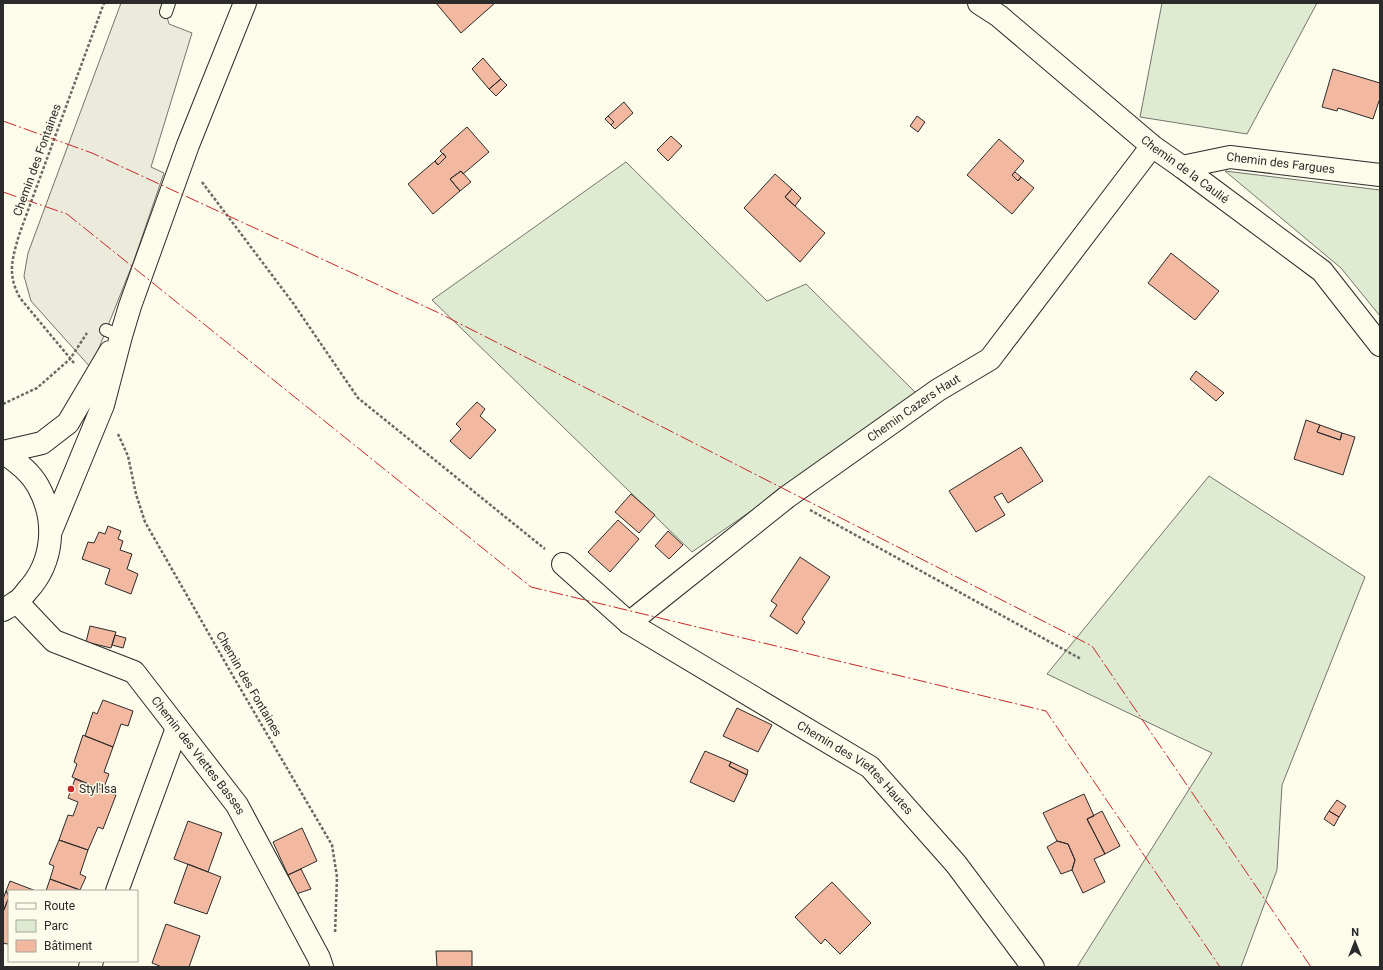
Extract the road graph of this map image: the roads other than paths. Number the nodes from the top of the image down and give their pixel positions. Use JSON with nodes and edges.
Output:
{"nodes":[{"id":1,"x":245,"y":3,"type":"edge"},
{"id":2,"x":980,"y":3,"type":"edge"},
{"id":3,"x":1152,"y":146,"type":"junction"},
{"id":4,"x":1182,"y":167,"type":"junction"},
{"id":5,"x":1380,"y":175,"type":"edge"},
{"id":6,"x":113,"y":333,"type":"junction"},
{"id":7,"x":1380,"y":345,"type":"edge"},
{"id":8,"x":3,"y":452,"type":"edge"},
{"id":9,"x":51,"y":531,"type":"junction"},
{"id":10,"x":563,"y":564,"type":"road end"},
{"id":11,"x":10,"y":606,"type":"edge"},
{"id":12,"x":629,"y":623,"type":"junction"},
{"id":13,"x":177,"y":728,"type":"junction"},
{"id":14,"x":118,"y":890,"type":"edge"},
{"id":15,"x":322,"y":967,"type":"edge"},
{"id":16,"x":1033,"y":967,"type":"edge"}],
"edges":[{"from":1,"to":6,"type":"street"},
{"from":2,"to":3,"type":"street","name":"Chemin de la Caulié"},
{"from":3,"to":4,"type":"street","name":"Chemin de la Caulié"},
{"from":3,"to":12,"type":"street","name":"Chemin Cazers Haut"},
{"from":4,"to":5,"type":"street","name":"Chemin des Fargues"},
{"from":4,"to":7,"type":"street","name":"Chemin de la Caulié"},
{"from":6,"to":8,"type":"street"},
{"from":6,"to":9,"type":"street"},
{"from":8,"to":9,"type":"street"},
{"from":9,"to":11,"type":"street"},
{"from":10,"to":12,"type":"street","name":"Chemin des Viettes Hautes"},
{"from":11,"to":13,"type":"street","name":"Chemin des Viettes Basses"},
{"from":12,"to":16,"type":"street","name":"Chemin des Viettes Hautes"},
{"from":13,"to":14,"type":"street"},
{"from":13,"to":15,"type":"street","name":"Chemin des Viettes Basses"}]}
